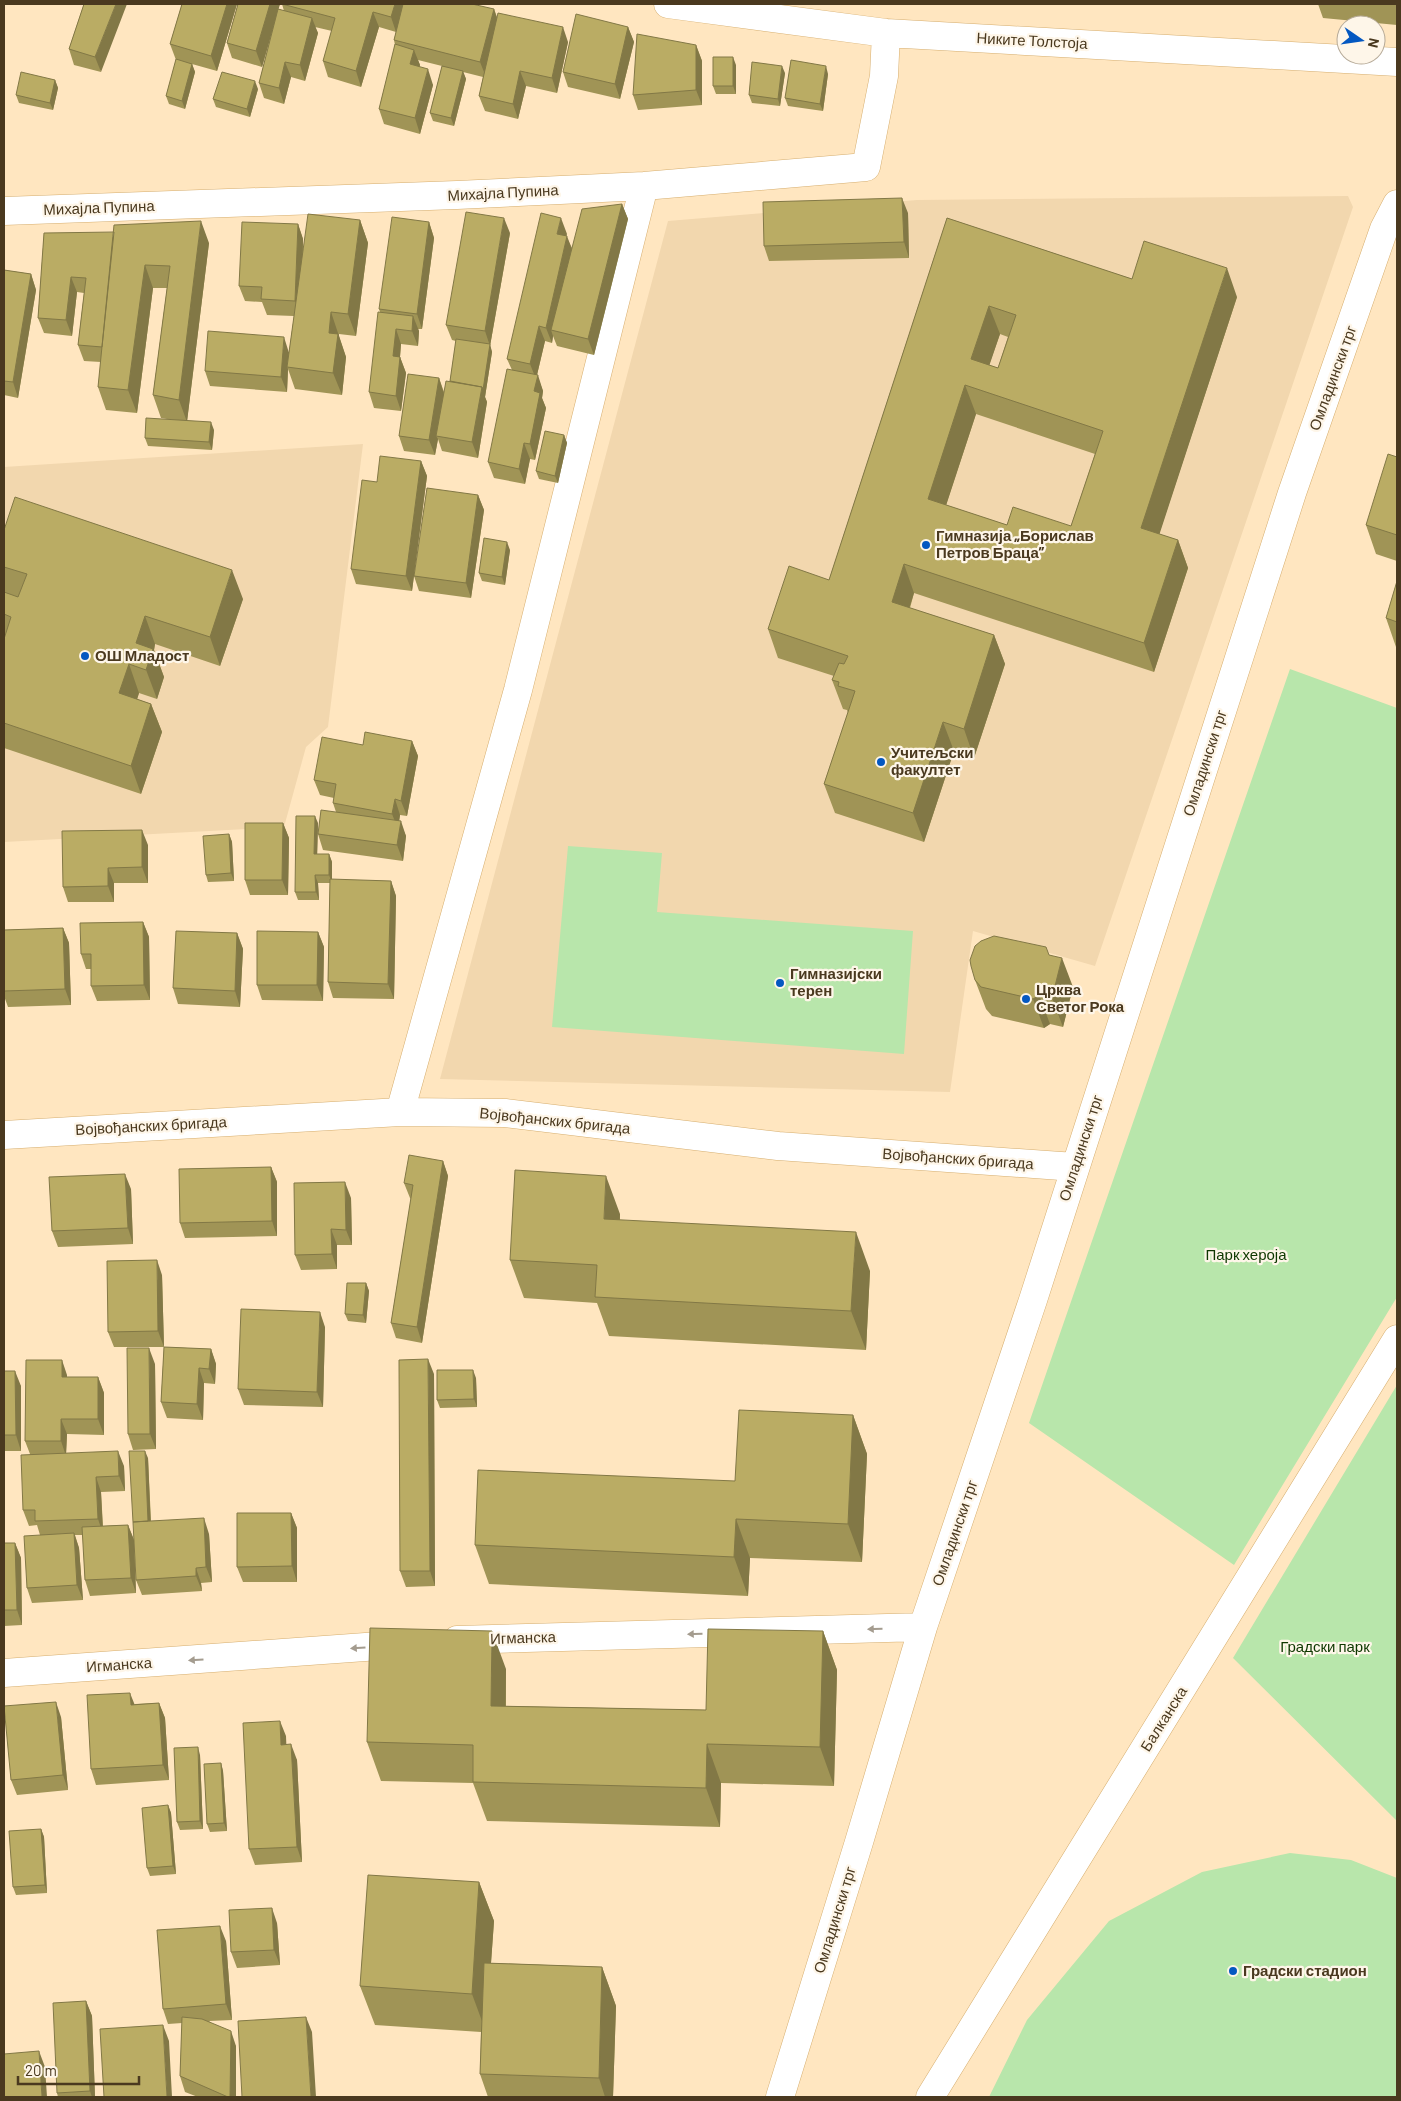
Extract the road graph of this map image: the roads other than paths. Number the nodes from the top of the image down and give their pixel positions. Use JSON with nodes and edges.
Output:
{"nodes":[{"id":1,"x":668,"y":4,"type":"edge"},
{"id":2,"x":886,"y":33,"type":"junction"},
{"id":3,"x":1397,"y":62,"type":"edge"},
{"id":4,"x":644,"y":186,"type":"junction"},
{"id":5,"x":1397,"y":204,"type":"edge"},
{"id":6,"x":4,"y":211,"type":"edge"},
{"id":7,"x":400,"y":1112,"type":"junction"},
{"id":8,"x":4,"y":1135,"type":"edge"},
{"id":9,"x":1075,"y":1167,"type":"junction"},
{"id":10,"x":1397,"y":1339,"type":"edge"},
{"id":11,"x":923,"y":1627,"type":"junction"},
{"id":12,"x":4,"y":1673,"type":"edge"},
{"id":13,"x":780,"y":2097,"type":"edge"},
{"id":14,"x":930,"y":2097,"type":"edge"}],
"edges":[{"from":1,"to":2,"type":"street","name":"Никите Толстоја"},
{"from":2,"to":3,"type":"street","name":"Никите Толстоја"},
{"from":2,"to":4,"type":"street","name":"Михајла Пупина"},
{"from":4,"to":6,"type":"street","name":"Михајла Пупина"},
{"from":4,"to":7,"type":"street"},
{"from":5,"to":9,"type":"street","name":"Омладински трг"},
{"from":7,"to":8,"type":"street","name":"Војвођанских бригада"},
{"from":7,"to":9,"type":"street","name":"Војвођанских бригада"},
{"from":9,"to":11,"type":"street","name":"Омладински трг"},
{"from":10,"to":14,"type":"street","name":"Балканска"},
{"from":11,"to":12,"type":"street","name":"Игманска","one_way":true},
{"from":11,"to":13,"type":"street","name":"Омладински трг"}]}
